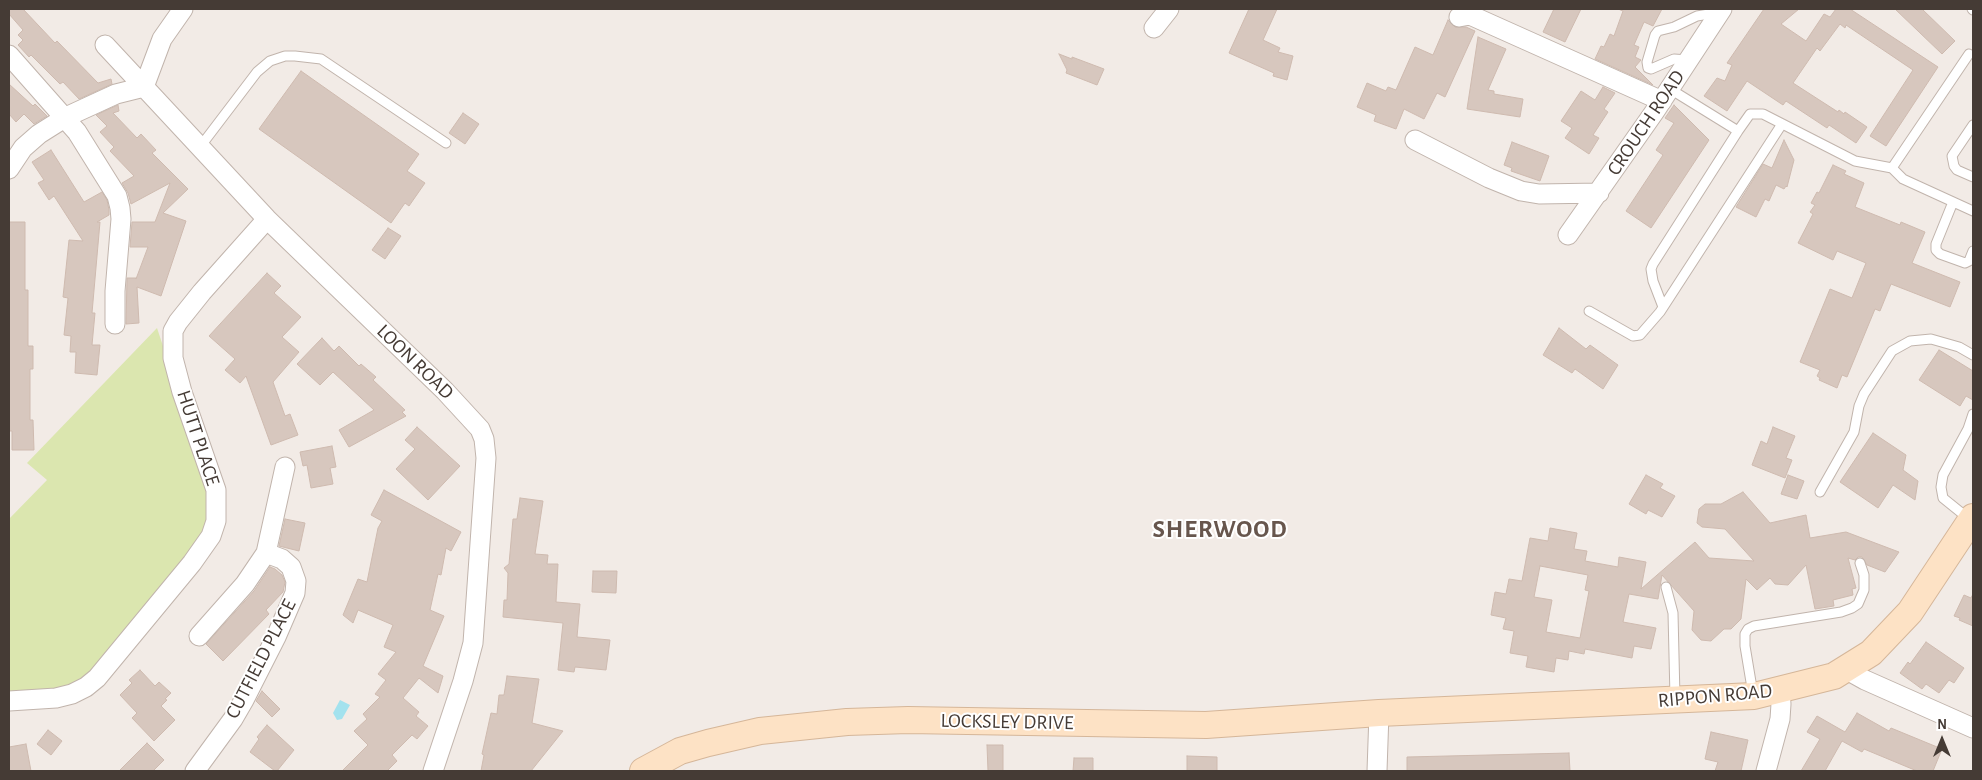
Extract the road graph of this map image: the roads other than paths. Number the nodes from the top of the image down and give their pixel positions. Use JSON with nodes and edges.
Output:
{"nodes":[{"id":1,"x":184,"y":9,"type":"edge"},
{"id":2,"x":1169,"y":9,"type":"edge"},
{"id":3,"x":1720,"y":13,"type":"edge"},
{"id":4,"x":1458,"y":17,"type":"dead end"},
{"id":5,"x":1154,"y":28,"type":"dead end"},
{"id":6,"x":105,"y":45,"type":"dead end"},
{"id":7,"x":1968,"y":54,"type":"dead end"},
{"id":8,"x":9,"y":55,"type":"edge"},
{"id":9,"x":1688,"y":60,"type":"junction"},
{"id":10,"x":144,"y":87,"type":"junction"},
{"id":11,"x":1666,"y":95,"type":"junction"},
{"id":12,"x":66,"y":117,"type":"junction"},
{"id":13,"x":1782,"y":124,"type":"junction"},
{"id":14,"x":1973,"y":125,"type":"edge"},
{"id":15,"x":1738,"y":130,"type":"junction"},
{"id":16,"x":1416,"y":140,"type":"dead end"},
{"id":17,"x":446,"y":143,"type":"dead end"},
{"id":18,"x":200,"y":147,"type":"junction"},
{"id":19,"x":1892,"y":168,"type":"junction"},
{"id":20,"x":9,"y":169,"type":"edge"},
{"id":21,"x":1973,"y":177,"type":"edge"},
{"id":22,"x":1599,"y":193,"type":"junction"},
{"id":23,"x":1953,"y":202,"type":"junction"},
{"id":24,"x":1973,"y":211,"type":"edge"},
{"id":25,"x":267,"y":219,"type":"junction"},
{"id":26,"x":1568,"y":235,"type":"dead end"},
{"id":27,"x":1973,"y":251,"type":"edge"},
{"id":28,"x":1663,"y":307,"type":"junction"},
{"id":29,"x":1589,"y":311,"type":"dead end"},
{"id":30,"x":115,"y":324,"type":"dead end"},
{"id":31,"x":1973,"y":355,"type":"edge"},
{"id":32,"x":1973,"y":414,"type":"edge"},
{"id":33,"x":285,"y":467,"type":"dead end"},
{"id":34,"x":1820,"y":492,"type":"dead end"},
{"id":35,"x":1972,"y":519,"type":"edge"},
{"id":36,"x":266,"y":553,"type":"junction"},
{"id":37,"x":1860,"y":563,"type":"dead end"},
{"id":38,"x":1666,"y":587,"type":"dead end"},
{"id":39,"x":198,"y":636,"type":"dead end"},
{"id":40,"x":1847,"y":670,"type":"junction"},
{"id":41,"x":1780,"y":691,"type":"junction"},
{"id":42,"x":1754,"y":696,"type":"junction"},
{"id":43,"x":9,"y":701,"type":"edge"},
{"id":44,"x":1676,"y":701,"type":"junction"},
{"id":45,"x":1379,"y":713,"type":"junction"},
{"id":46,"x":1973,"y":728,"type":"edge"},
{"id":47,"x":195,"y":771,"type":"edge"},
{"id":48,"x":433,"y":771,"type":"edge"},
{"id":49,"x":643,"y":771,"type":"edge"},
{"id":50,"x":1377,"y":771,"type":"edge"},
{"id":51,"x":1766,"y":771,"type":"edge"}],
"edges":[{"from":1,"to":10,"type":"street"},
{"from":2,"to":5,"type":"street"},
{"from":3,"to":9,"type":"street","name":"CROUCH ROAD"},
{"from":3,"to":9,"type":"lane"},
{"from":4,"to":11,"type":"street"},
{"from":6,"to":10,"type":"street","name":"LOON ROAD"},
{"from":7,"to":19,"type":"lane"},
{"from":8,"to":12,"type":"street"},
{"from":9,"to":11,"type":"street","name":"CROUCH ROAD"},
{"from":10,"to":12,"type":"street"},
{"from":10,"to":18,"type":"street","name":"LOON ROAD"},
{"from":11,"to":15,"type":"lane"},
{"from":11,"to":22,"type":"street","name":"CROUCH ROAD"},
{"from":12,"to":20,"type":"street"},
{"from":12,"to":30,"type":"street"},
{"from":13,"to":15,"type":"lane"},
{"from":13,"to":19,"type":"lane"},
{"from":13,"to":28,"type":"lane"},
{"from":14,"to":21,"type":"lane"},
{"from":15,"to":28,"type":"lane"},
{"from":16,"to":22,"type":"street"},
{"from":17,"to":18,"type":"lane"},
{"from":18,"to":25,"type":"street","name":"LOON ROAD"},
{"from":19,"to":23,"type":"lane"},
{"from":22,"to":26,"type":"street","name":"CROUCH ROAD"},
{"from":23,"to":24,"type":"lane"},
{"from":23,"to":27,"type":"lane"},
{"from":25,"to":43,"type":"street","name":"HUTT PLACE"},
{"from":25,"to":48,"type":"street","name":"LOON ROAD"},
{"from":28,"to":29,"type":"lane"},
{"from":31,"to":34,"type":"lane"},
{"from":32,"to":35,"type":"lane"},
{"from":33,"to":36,"type":"street"},
{"from":35,"to":40,"type":"street","name":"RIPPON ROAD"},
{"from":36,"to":39,"type":"street"},
{"from":36,"to":47,"type":"street","name":"CUTFIELD PLACE"},
{"from":37,"to":42,"type":"lane"},
{"from":38,"to":44,"type":"lane"},
{"from":40,"to":41,"type":"street","name":"RIPPON ROAD"},
{"from":40,"to":46,"type":"street"},
{"from":41,"to":42,"type":"street","name":"RIPPON ROAD"},
{"from":41,"to":51,"type":"street"},
{"from":42,"to":44,"type":"street","name":"RIPPON ROAD"},
{"from":44,"to":45,"type":"street","name":"RIPPON ROAD"},
{"from":45,"to":49,"type":"street","name":"LOCKSLEY DRIVE"},
{"from":45,"to":50,"type":"street"}]}
